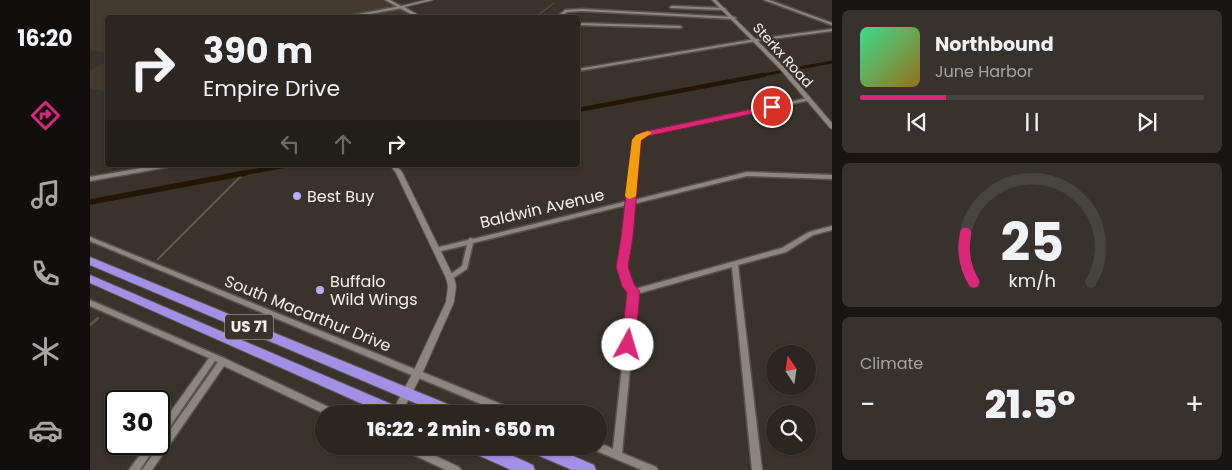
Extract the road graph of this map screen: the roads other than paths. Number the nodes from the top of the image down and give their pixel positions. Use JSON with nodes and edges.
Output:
{"nodes":[{"id":1,"x":387,"y":0,"type":"edge"},
{"id":2,"x":431,"y":0,"type":"edge"},
{"id":3,"x":714,"y":0,"type":"edge"},
{"id":4,"x":766,"y":0,"type":"edge"},
{"id":5,"x":401,"y":7,"type":"junction"},
{"id":6,"x":672,"y":7,"type":"dead end"},
{"id":7,"x":724,"y":9,"type":"junction"},
{"id":8,"x":356,"y":15,"type":"edge"},
{"id":9,"x":416,"y":15,"type":"edge"},
{"id":10,"x":561,"y":15,"type":"edge"},
{"id":11,"x":672,"y":15,"type":"junction"},
{"id":12,"x":734,"y":18,"type":"junction"},
{"id":13,"x":580,"y":24,"type":"edge"},
{"id":14,"x":832,"y":24,"type":"edge"},
{"id":15,"x":832,"y":30,"type":"edge"},
{"id":16,"x":756,"y":40,"type":"junction"},
{"id":17,"x":580,"y":70,"type":"edge"},
{"id":18,"x":808,"y":99,"type":"junction"},
{"id":19,"x":832,"y":127,"type":"edge"},
{"id":20,"x":157,"y":167,"type":"edge"},
{"id":21,"x":395,"y":167,"type":"edge"},
{"id":22,"x":832,"y":177,"type":"edge"},
{"id":23,"x":90,"y":179,"type":"edge"},
{"id":24,"x":630,"y":202,"type":"junction"},
{"id":25,"x":832,"y":228,"type":"edge"},
{"id":26,"x":90,"y":238,"type":"edge"},
{"id":27,"x":471,"y":240,"type":"junction"},
{"id":28,"x":437,"y":250,"type":"junction"},
{"id":29,"x":90,"y":261,"type":"edge"},
{"id":30,"x":734,"y":264,"type":"junction"},
{"id":31,"x":450,"y":278,"type":"junction"},
{"id":32,"x":90,"y":279,"type":"edge"},
{"id":33,"x":634,"y":292,"type":"junction"},
{"id":34,"x":90,"y":303,"type":"edge"},
{"id":35,"x":214,"y":357,"type":"junction"},
{"id":36,"x":223,"y":361,"type":"junction"},
{"id":37,"x":418,"y":374,"type":"junction"},
{"id":38,"x":407,"y":392,"type":"junction"},
{"id":39,"x":315,"y":405,"type":"edge"},
{"id":40,"x":380,"y":405,"type":"edge"},
{"id":41,"x":401,"y":405,"type":"edge"},
{"id":42,"x":437,"y":405,"type":"edge"},
{"id":43,"x":494,"y":405,"type":"edge"},
{"id":44,"x":173,"y":414,"type":"junction"},
{"id":45,"x":183,"y":417,"type":"junction"},
{"id":46,"x":170,"y":418,"type":"edge"},
{"id":47,"x":170,"y":437,"type":"edge"},
{"id":48,"x":607,"y":451,"type":"edge"},
{"id":49,"x":145,"y":455,"type":"edge"},
{"id":50,"x":158,"y":455,"type":"edge"},
{"id":51,"x":422,"y":455,"type":"edge"},
{"id":52,"x":494,"y":455,"type":"edge"},
{"id":53,"x":554,"y":455,"type":"edge"},
{"id":54,"x":617,"y":455,"type":"junction"},
{"id":55,"x":451,"y":469,"type":"edge"},
{"id":56,"x":134,"y":470,"type":"edge"},
{"id":57,"x":147,"y":470,"type":"edge"},
{"id":58,"x":528,"y":470,"type":"edge"},
{"id":59,"x":588,"y":470,"type":"edge"},
{"id":60,"x":653,"y":470,"type":"edge"},
{"id":61,"x":757,"y":470,"type":"edge"}],
"edges":[{"from":1,"to":5,"type":"street"},
{"from":2,"to":5,"type":"street"},
{"from":3,"to":7,"type":"street","name":"Sterkx Road"},
{"from":4,"to":14,"type":"street"},
{"from":5,"to":8,"type":"street"},
{"from":5,"to":9,"type":"street"},
{"from":6,"to":7,"type":"street"},
{"from":7,"to":12,"type":"street","name":"Sterkx Road"},
{"from":10,"to":11,"type":"street"},
{"from":11,"to":12,"type":"street"},
{"from":11,"to":13,"type":"street"},
{"from":12,"to":16,"type":"street","name":"Sterkx Road"},
{"from":15,"to":16,"type":"street"},
{"from":16,"to":17,"type":"street"},
{"from":16,"to":18,"type":"street","name":"Sterkx Road"},
{"from":18,"to":19,"type":"street","name":"Sterkx Road"},
{"from":18,"to":24,"type":"street"},
{"from":20,"to":23,"type":"street"},
{"from":21,"to":28,"type":"street"},
{"from":22,"to":24,"type":"street","name":"Baldwin Avenue"},
{"from":24,"to":27,"type":"street","name":"Baldwin Avenue"},
{"from":24,"to":33,"type":"street"},
{"from":25,"to":30,"type":"street"},
{"from":26,"to":37,"type":"street","name":"South Macarthur Drive"},
{"from":27,"to":28,"type":"street","name":"Baldwin Avenue"},
{"from":27,"to":31,"type":"street"},
{"from":28,"to":31,"type":"street"},
{"from":29,"to":38,"type":"highway","number":"US 71"},
{"from":30,"to":33,"type":"street"},
{"from":30,"to":61,"type":"street"},
{"from":31,"to":37,"type":"street"},
{"from":32,"to":40,"type":"highway","number":"US 71"},
{"from":33,"to":54,"type":"street"},
{"from":34,"to":35,"type":"street"},
{"from":35,"to":36,"type":"street"},
{"from":35,"to":44,"type":"street"},
{"from":36,"to":39,"type":"street"},
{"from":36,"to":45,"type":"street"},
{"from":37,"to":38,"type":"street"},
{"from":37,"to":43,"type":"street","name":"South Macarthur Drive"},
{"from":38,"to":41,"type":"street"},
{"from":38,"to":42,"type":"highway","number":"US 71"},
{"from":44,"to":45,"type":"street"},
{"from":44,"to":46,"type":"street"},
{"from":45,"to":47,"type":"street"},
{"from":48,"to":54,"type":"street"},
{"from":49,"to":56,"type":"street"},
{"from":50,"to":57,"type":"street"},
{"from":51,"to":55,"type":"street"},
{"from":52,"to":58,"type":"highway"},
{"from":53,"to":59,"type":"highway"},
{"from":54,"to":60,"type":"street"}]}
